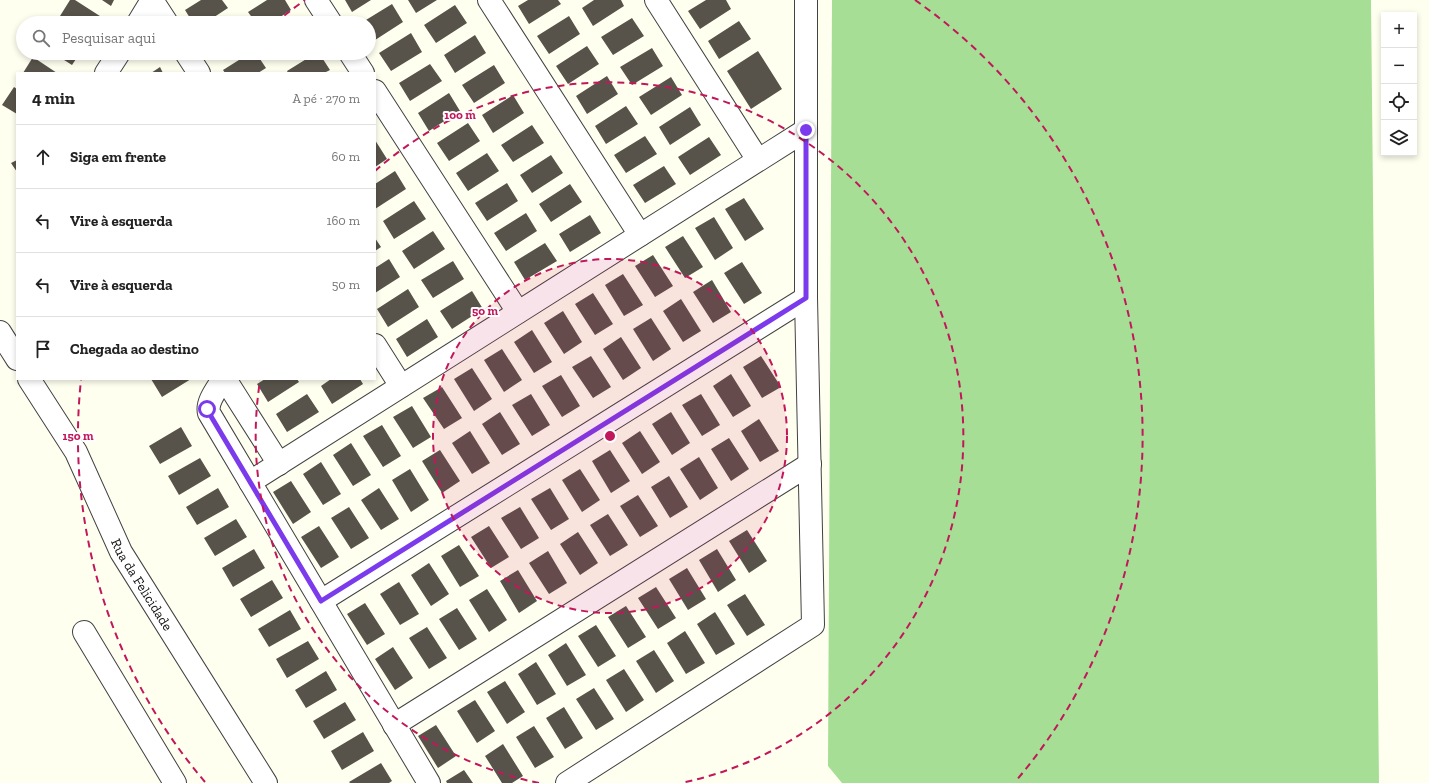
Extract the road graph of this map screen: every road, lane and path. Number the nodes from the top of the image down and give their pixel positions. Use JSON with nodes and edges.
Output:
{"nodes":[{"id":1,"x":152,"y":0,"type":"edge"},
{"id":2,"x":316,"y":0,"type":"edge"},
{"id":3,"x":490,"y":0,"type":"edge"},
{"id":4,"x":656,"y":0,"type":"edge"},
{"id":5,"x":806,"y":0,"type":"edge"},
{"id":6,"x":142,"y":16,"type":"edge"},
{"id":7,"x":162,"y":16,"type":"edge"},
{"id":8,"x":326,"y":16,"type":"edge"},
{"id":9,"x":114,"y":60,"type":"edge"},
{"id":10,"x":191,"y":60,"type":"edge"},
{"id":11,"x":355,"y":60,"type":"edge"},
{"id":12,"x":107,"y":72,"type":"edge"},
{"id":13,"x":198,"y":72,"type":"edge"},
{"id":14,"x":362,"y":72,"type":"edge"},
{"id":15,"x":376,"y":93,"type":"edge"},
{"id":16,"x":806,"y":130,"type":"junction"},
{"id":17,"x":758,"y":160,"type":"junction"},
{"id":18,"x":640,"y":234,"type":"junction"},
{"id":19,"x":806,"y":298,"type":"junction"},
{"id":20,"x":518,"y":312,"type":"junction"},
{"id":21,"x":0,"y":332,"type":"edge"},
{"id":22,"x":376,"y":347,"type":"edge"},
{"id":23,"x":16,"y":357,"type":"edge"},
{"id":24,"x":31,"y":380,"type":"edge"},
{"id":25,"x":223,"y":380,"type":"edge"},
{"id":26,"x":225,"y":380,"type":"edge"},
{"id":27,"x":401,"y":386,"type":"junction"},
{"id":28,"x":279,"y":464,"type":"junction"},
{"id":29,"x":810,"y":464,"type":"junction"},
{"id":30,"x":250,"y":482,"type":"junction"},
{"id":31,"x":321,"y":601,"type":"junction"},
{"id":32,"x":84,"y":632,"type":"dead end"},
{"id":33,"x":394,"y":725,"type":"junction"},
{"id":34,"x":175,"y":783,"type":"edge"},
{"id":35,"x":266,"y":783,"type":"edge"},
{"id":36,"x":429,"y":783,"type":"edge"},
{"id":37,"x":567,"y":783,"type":"edge"}],
"edges":[{"from":1,"to":6,"type":"street"},
{"from":1,"to":7,"type":"street"},
{"from":2,"to":8,"type":"street"},
{"from":3,"to":18,"type":"street"},
{"from":4,"to":17,"type":"street"},
{"from":5,"to":16,"type":"street"},
{"from":9,"to":12,"type":"street"},
{"from":10,"to":13,"type":"street"},
{"from":11,"to":14,"type":"street"},
{"from":15,"to":20,"type":"street"},
{"from":16,"to":17,"type":"street"},
{"from":16,"to":19,"type":"street"},
{"from":17,"to":18,"type":"street"},
{"from":18,"to":20,"type":"street"},
{"from":19,"to":29,"type":"street"},
{"from":19,"to":31,"type":"street"},
{"from":20,"to":27,"type":"street"},
{"from":21,"to":23,"type":"street"},
{"from":22,"to":27,"type":"street"},
{"from":24,"to":35,"type":"street","name":"Rua da Felicidade"},
{"from":25,"to":30,"type":"street"},
{"from":26,"to":28,"type":"street"},
{"from":27,"to":28,"type":"street"},
{"from":28,"to":30,"type":"street"},
{"from":29,"to":33,"type":"street"},
{"from":29,"to":37,"type":"street"},
{"from":30,"to":31,"type":"street"},
{"from":31,"to":33,"type":"street"},
{"from":32,"to":34,"type":"street"},
{"from":33,"to":36,"type":"street"}]}
